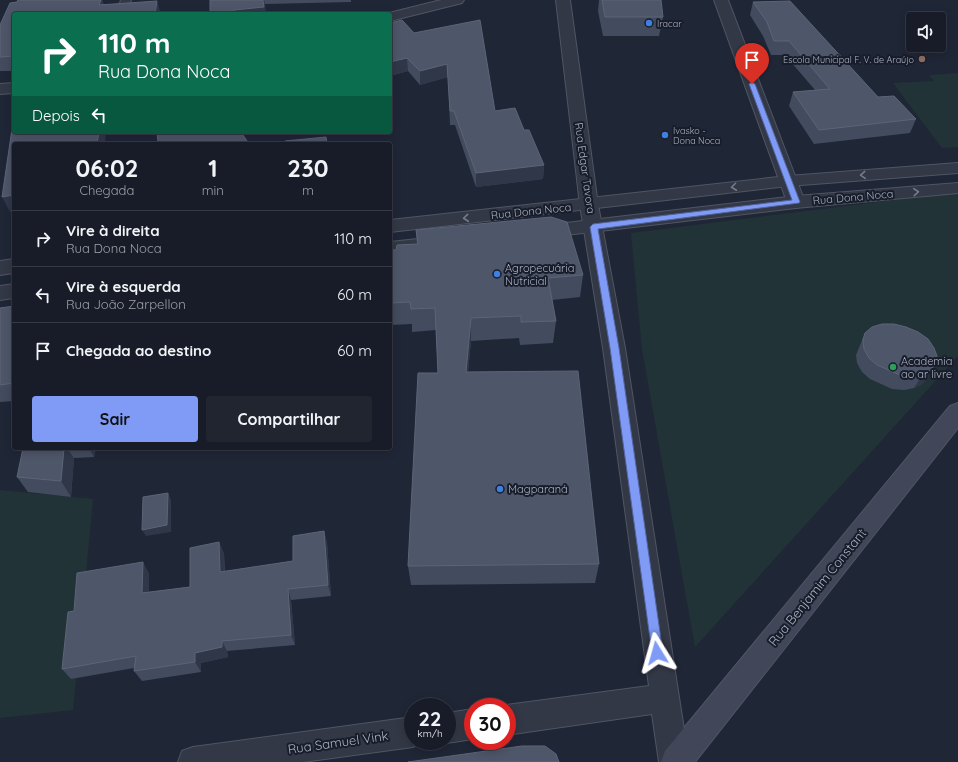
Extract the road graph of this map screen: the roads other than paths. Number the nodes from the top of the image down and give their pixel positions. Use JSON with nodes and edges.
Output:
{"nodes":[{"id":1,"x":126,"y":0,"type":"edge"},
{"id":2,"x":457,"y":0,"type":"edge"},
{"id":3,"x":563,"y":0,"type":"edge"},
{"id":4,"x":721,"y":0,"type":"edge"},
{"id":5,"x":122,"y":12,"type":"edge"},
{"id":6,"x":392,"y":16,"type":"edge"},
{"id":7,"x":12,"y":88,"type":"edge"},
{"id":8,"x":0,"y":89,"type":"edge"},
{"id":9,"x":958,"y":168,"type":"edge"},
{"id":10,"x":788,"y":181,"type":"junction"},
{"id":11,"x":958,"y":188,"type":"edge"},
{"id":12,"x":796,"y":202,"type":"junction"},
{"id":13,"x":591,"y":216,"type":"junction"},
{"id":14,"x":392,"y":226,"type":"edge"},
{"id":15,"x":523,"y":234,"type":"edge"},
{"id":16,"x":445,"y":242,"type":"edge"},
{"id":17,"x":392,"y":248,"type":"edge"},
{"id":18,"x":12,"y":266,"type":"edge"},
{"id":19,"x":0,"y":268,"type":"edge"},
{"id":20,"x":12,"y":291,"type":"edge"},
{"id":21,"x":0,"y":293,"type":"edge"},
{"id":22,"x":958,"y":412,"type":"edge"},
{"id":23,"x":664,"y":698,"type":"junction"},
{"id":24,"x":516,"y":719,"type":"edge"},
{"id":25,"x":404,"y":733,"type":"edge"},
{"id":26,"x":193,"y":762,"type":"edge"},
{"id":27,"x":675,"y":762,"type":"edge"}],
"edges":[{"from":1,"to":5,"type":"lane"},
{"from":2,"to":6,"type":"street"},
{"from":3,"to":13,"type":"street","name":"Rua Edgar Tavora"},
{"from":4,"to":10,"type":"street"},
{"from":7,"to":8,"type":"street"},
{"from":9,"to":10,"type":"street","name":"Rua Dona Noca","one_way":true},
{"from":10,"to":12,"type":"street"},
{"from":10,"to":13,"type":"street","name":"Rua Dona Noca","one_way":true},
{"from":12,"to":11,"type":"street","name":"Rua Dona Noca","one_way":true},
{"from":12,"to":13,"type":"street","name":"Rua Dona Noca"},
{"from":13,"to":14,"type":"street","name":"Rua Dona Noca","one_way":true},
{"from":13,"to":15,"type":"street","name":"Rua Dona Noca"},
{"from":13,"to":23,"type":"street","name":"Rua Edgar Tavora"},
{"from":16,"to":17,"type":"street"},
{"from":18,"to":19,"type":"street"},
{"from":20,"to":21,"type":"street"},
{"from":22,"to":27,"type":"main road","name":"Rua Benjamim Constant"},
{"from":23,"to":24,"type":"street"},
{"from":23,"to":27,"type":"street","name":"Rua Edgar Tavora"},
{"from":25,"to":26,"type":"street","name":"Rua Samuel Vink"}]}
